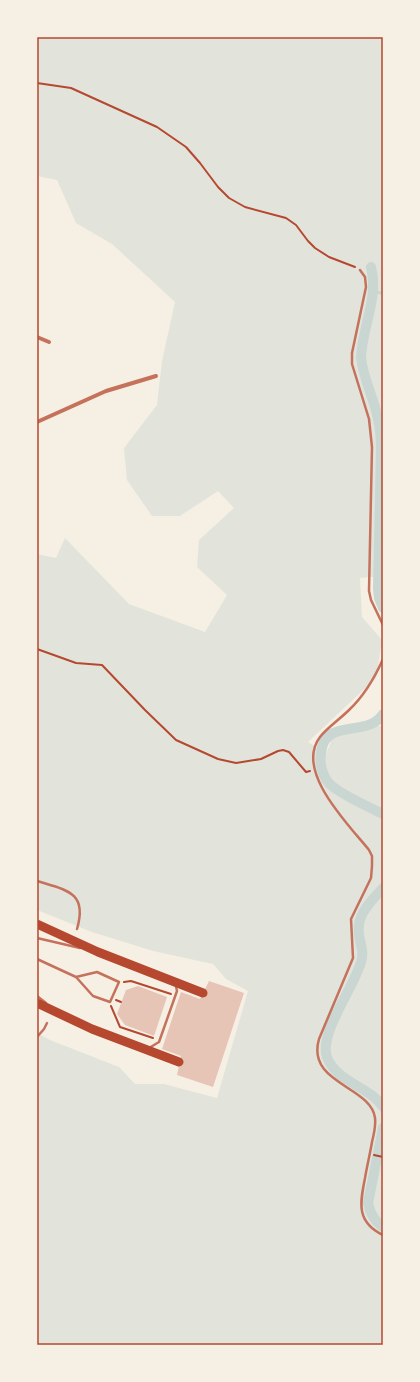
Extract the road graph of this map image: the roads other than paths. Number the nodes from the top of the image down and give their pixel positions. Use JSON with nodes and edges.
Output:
{"nodes":[{"id":1,"x":360,"y":270,"type":"road end"},
{"id":2,"x":37,"y":337,"type":"edge"},
{"id":3,"x":49,"y":342,"type":"dead end"},
{"id":4,"x":156,"y":376,"type":"dead end"},
{"id":5,"x":37,"y":422,"type":"edge"},
{"id":6,"x":383,"y":625,"type":"edge"},
{"id":7,"x":383,"y":659,"type":"edge"},
{"id":8,"x":37,"y":881,"type":"edge"},
{"id":9,"x":37,"y":924,"type":"edge"},
{"id":10,"x":77,"y":929,"type":"dead end"},
{"id":11,"x":37,"y":938,"type":"edge"},
{"id":12,"x":98,"y":952,"type":"junction"},
{"id":13,"x":37,"y":959,"type":"edge"},
{"id":14,"x":76,"y":977,"type":"junction"},
{"id":15,"x":176,"y":984,"type":"junction"},
{"id":16,"x":203,"y":993,"type":"dead end"},
{"id":17,"x":37,"y":996,"type":"edge"},
{"id":18,"x":37,"y":1003,"type":"edge"},
{"id":19,"x":64,"y":1016,"type":"junction"},
{"id":20,"x":47,"y":1023,"type":"dead end"},
{"id":21,"x":37,"y":1037,"type":"edge"},
{"id":22,"x":146,"y":1050,"type":"junction"},
{"id":23,"x":179,"y":1062,"type":"dead end"},
{"id":24,"x":383,"y":1235,"type":"edge"}],
"edges":[{"from":1,"to":6,"type":"lane"},
{"from":2,"to":3,"type":"street"},
{"from":4,"to":5,"type":"street"},
{"from":7,"to":24,"type":"lane"},
{"from":8,"to":10,"type":"lane"},
{"from":9,"to":12,"type":"highway"},
{"from":11,"to":12,"type":"lane"},
{"from":12,"to":15,"type":"highway"},
{"from":13,"to":14,"type":"lane"},
{"from":14,"to":14,"type":"lane"},
{"from":15,"to":16,"type":"highway"},
{"from":15,"to":22,"type":"lane"},
{"from":17,"to":19,"type":"lane"},
{"from":18,"to":19,"type":"highway"},
{"from":19,"to":22,"type":"highway"},
{"from":20,"to":21,"type":"lane"},
{"from":22,"to":23,"type":"highway"}]}
